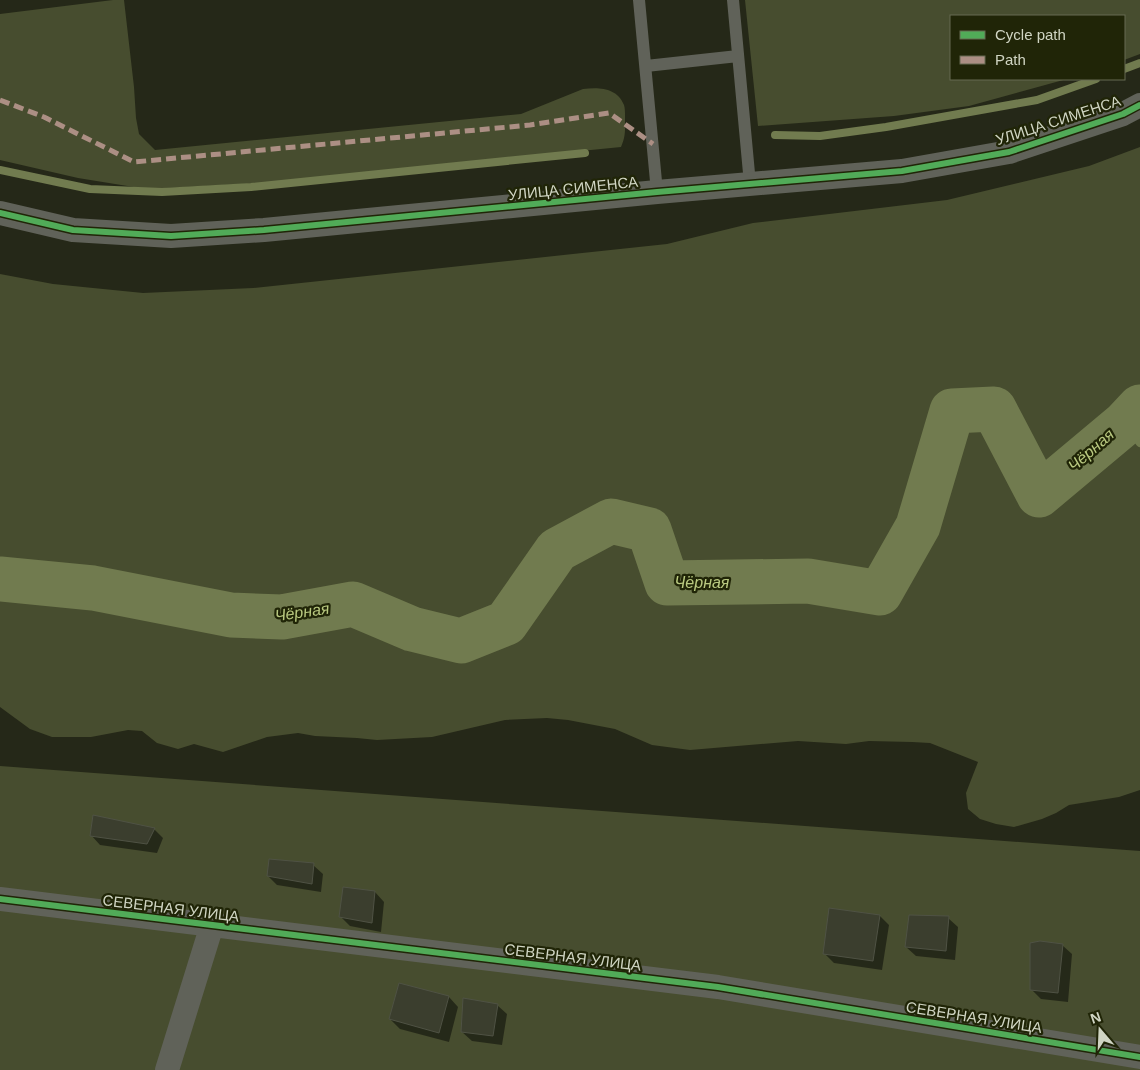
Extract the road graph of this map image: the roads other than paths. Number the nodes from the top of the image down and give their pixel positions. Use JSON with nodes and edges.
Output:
{"nodes":[{"id":1,"x":639,"y":0,"type":"edge"},
{"id":2,"x":733,"y":0,"type":"edge"},
{"id":3,"x":738,"y":56,"type":"junction"},
{"id":4,"x":646,"y":66,"type":"junction"},
{"id":5,"x":1140,"y":105,"type":"edge"},
{"id":6,"x":750,"y":184,"type":"junction"},
{"id":7,"x":658,"y":192,"type":"junction"},
{"id":8,"x":0,"y":213,"type":"edge"},
{"id":9,"x":0,"y":899,"type":"edge"},
{"id":10,"x":212,"y":926,"type":"junction"},
{"id":11,"x":1140,"y":1057,"type":"edge"},
{"id":12,"x":167,"y":1070,"type":"edge"}],
"edges":[{"from":1,"to":4,"type":"lane"},
{"from":2,"to":3,"type":"lane"},
{"from":3,"to":4,"type":"lane"},
{"from":3,"to":6,"type":"lane"},
{"from":4,"to":7,"type":"lane"},
{"from":5,"to":6,"type":"street","name":"УЛИЦА СИМЕНСА"},
{"from":6,"to":7,"type":"street","name":"УЛИЦА СИМЕНСА"},
{"from":7,"to":8,"type":"street","name":"УЛИЦА СИМЕНСА"},
{"from":9,"to":10,"type":"street","name":"СЕВЕРНАЯ УЛИЦА"},
{"from":10,"to":11,"type":"street","name":"СЕВЕРНАЯ УЛИЦА"},
{"from":10,"to":12,"type":"street"}]}
